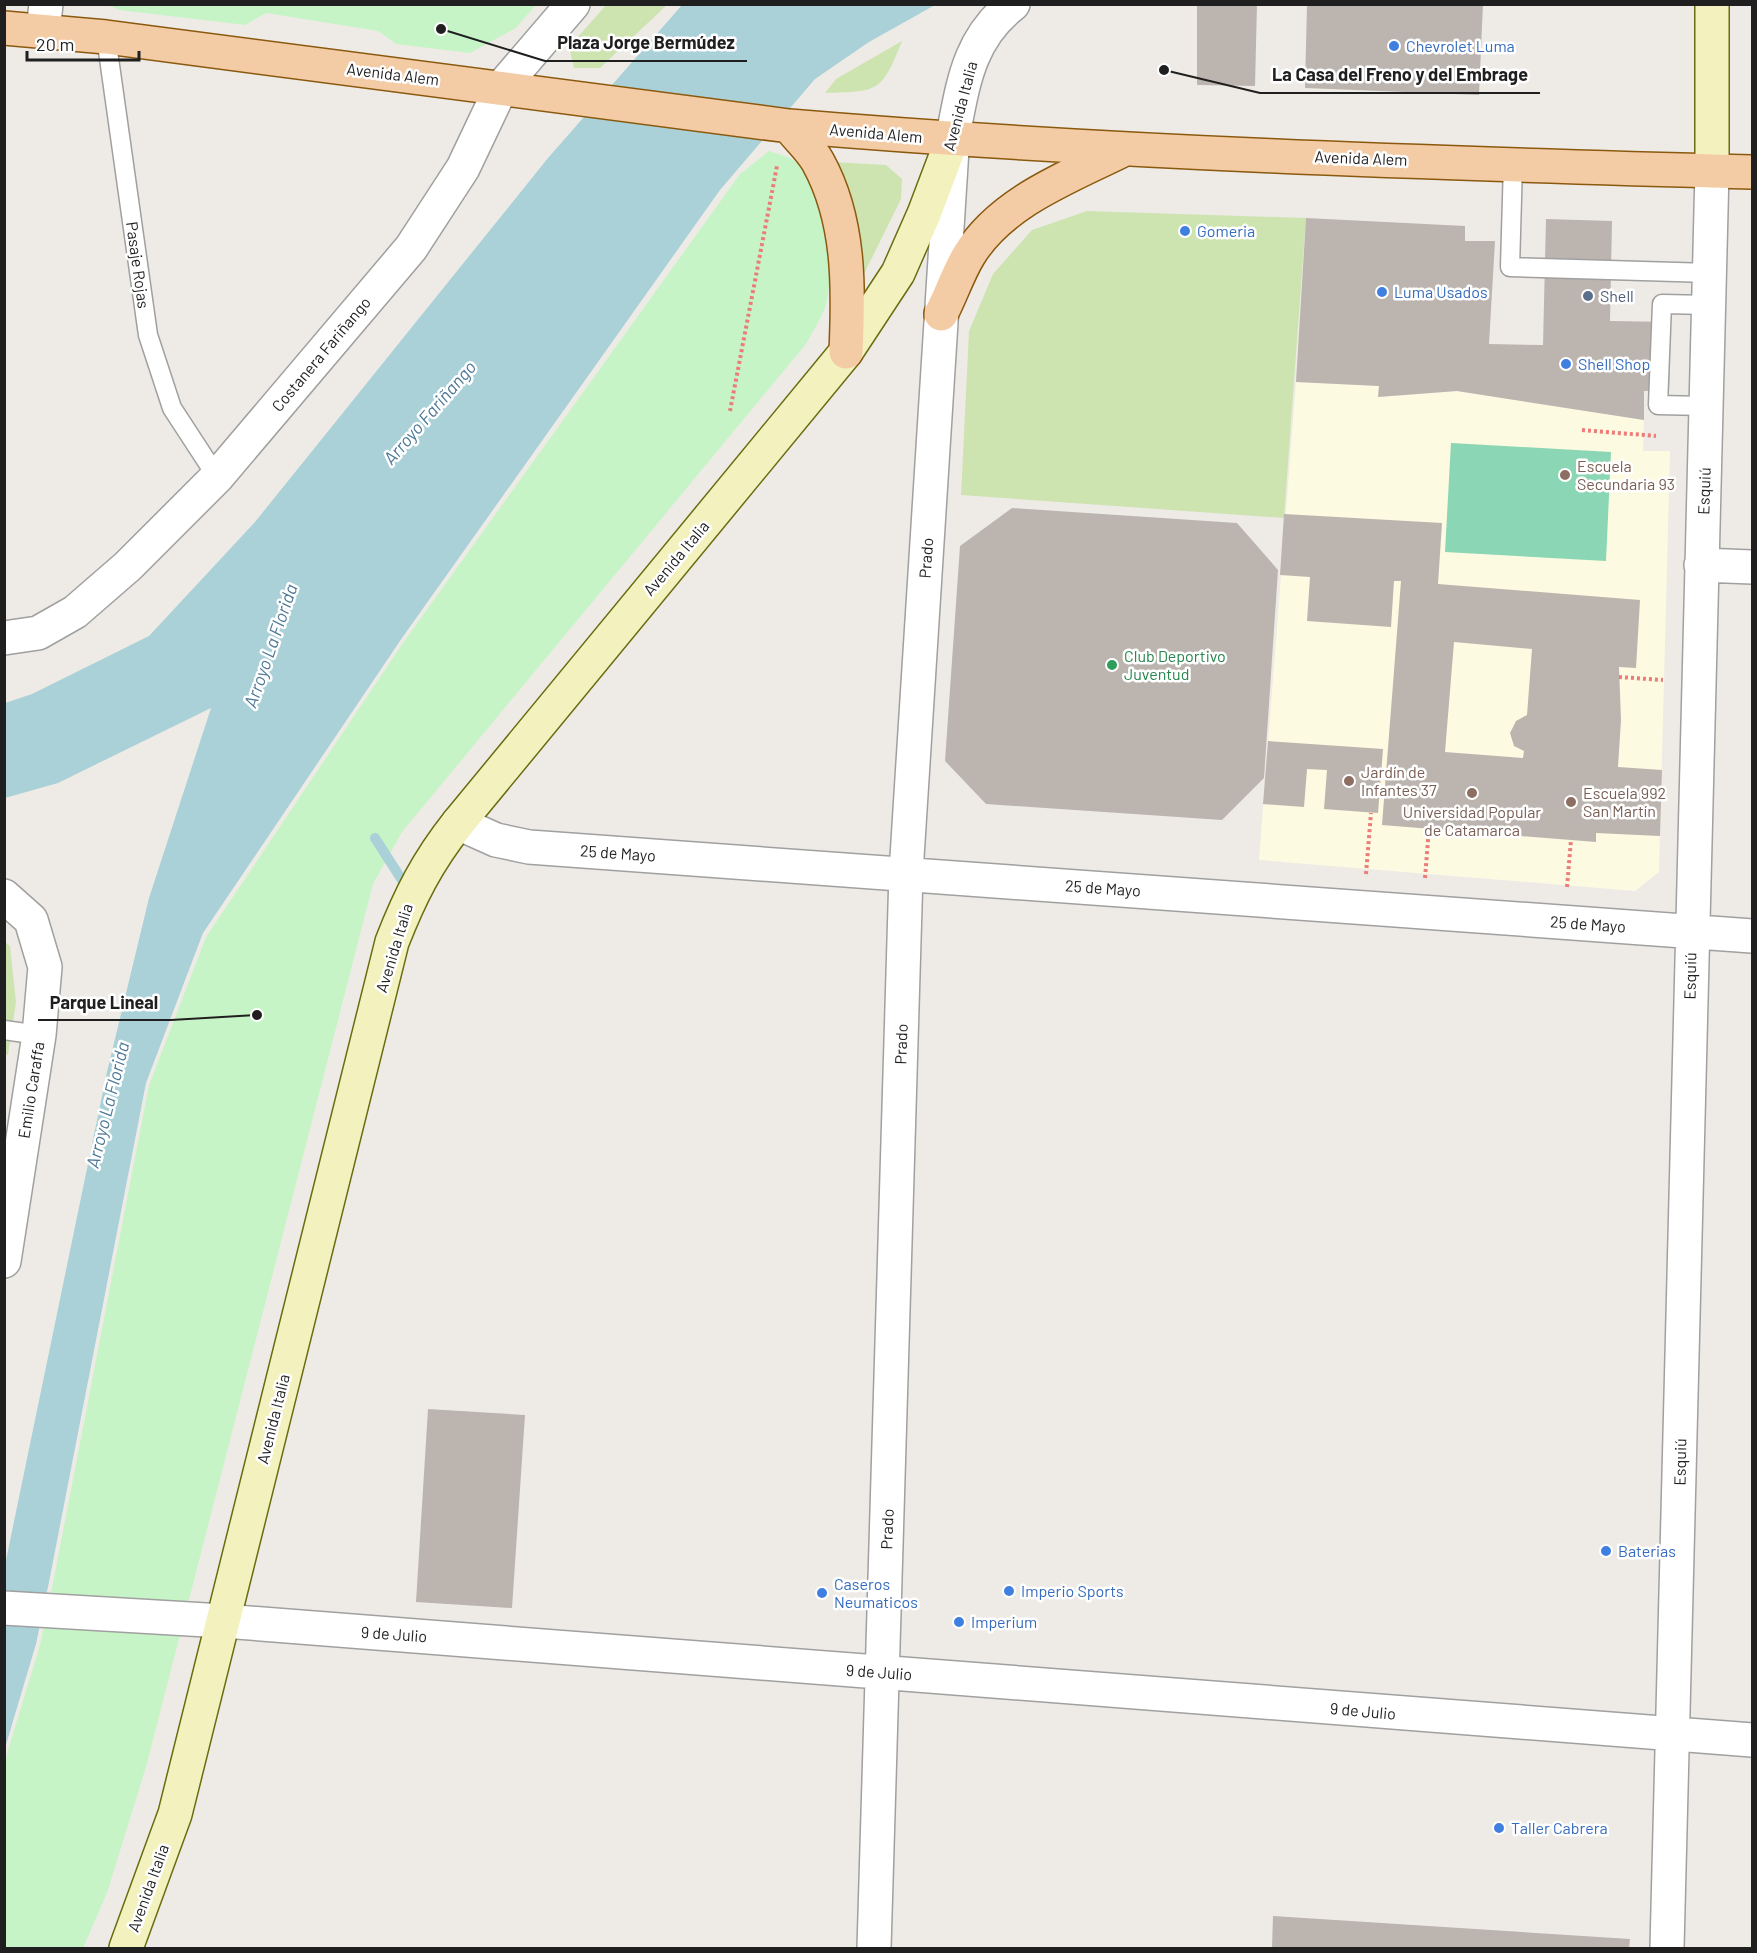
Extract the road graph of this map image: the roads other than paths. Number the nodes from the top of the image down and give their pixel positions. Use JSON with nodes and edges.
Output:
{"nodes":[{"id":1,"x":573,"y":4,"type":"edge"},
{"id":2,"x":1013,"y":4,"type":"edge"},
{"id":3,"x":1712,"y":4,"type":"edge"},
{"id":4,"x":45,"y":18,"type":"edge"},
{"id":5,"x":4,"y":28,"type":"edge"},
{"id":6,"x":106,"y":38,"type":"junction"},
{"id":7,"x":501,"y":88,"type":"junction"},
{"id":8,"x":789,"y":126,"type":"junction"},
{"id":9,"x":952,"y":140,"type":"junction"},
{"id":10,"x":1127,"y":147,"type":"junction"},
{"id":11,"x":1513,"y":164,"type":"junction"},
{"id":12,"x":1712,"y":171,"type":"junction"},
{"id":13,"x":1752,"y":172,"type":"edge"},
{"id":14,"x":1710,"y":273,"type":"junction"},
{"id":15,"x":1709,"y":306,"type":"junction"},
{"id":16,"x":941,"y":314,"type":"junction"},
{"id":17,"x":846,"y":352,"type":"junction"},
{"id":18,"x":1705,"y":421,"type":"junction"},
{"id":19,"x":217,"y":477,"type":"junction"},
{"id":20,"x":1701,"y":565,"type":"junction"},
{"id":21,"x":1752,"y":567,"type":"edge"},
{"id":22,"x":4,"y":638,"type":"edge"},
{"id":23,"x":458,"y":822,"type":"junction"},
{"id":24,"x":906,"y":873,"type":"junction"},
{"id":25,"x":4,"y":896,"type":"edge"},
{"id":26,"x":1691,"y":932,"type":"junction"},
{"id":27,"x":1752,"y":936,"type":"edge"},
{"id":28,"x":4,"y":1030,"type":"edge"},
{"id":29,"x":39,"y":1035,"type":"junction"},
{"id":30,"x":4,"y":1261,"type":"edge"},
{"id":31,"x":4,"y":1608,"type":"edge"},
{"id":32,"x":223,"y":1621,"type":"junction"},
{"id":33,"x":883,"y":1672,"type":"junction"},
{"id":34,"x":1674,"y":1736,"type":"junction"},
{"id":35,"x":1752,"y":1740,"type":"edge"},
{"id":36,"x":126,"y":1948,"type":"edge"},
{"id":37,"x":874,"y":1948,"type":"edge"},
{"id":38,"x":1667,"y":1948,"type":"edge"}],
"edges":[{"from":1,"to":7,"type":"street","name":"Costanera Fariñango"},
{"from":2,"to":9,"type":"street","name":"Avenida Italia"},
{"from":3,"to":12,"type":"main road","name":"Esquiú"},
{"from":4,"to":5,"type":"main road","name":"Avenida Alem"},
{"from":4,"to":6,"type":"main road","name":"Avenida Alem"},
{"from":6,"to":7,"type":"main road","name":"Avenida Alem"},
{"from":6,"to":19,"type":"lane","name":"Pasaje Rojas"},
{"from":7,"to":8,"type":"main road","name":"Avenida Alem"},
{"from":7,"to":19,"type":"street","name":"Costanera Fariñango"},
{"from":8,"to":9,"type":"main road","name":"Avenida Alem"},
{"from":8,"to":17,"type":"main road"},
{"from":9,"to":10,"type":"main road","name":"Avenida Alem"},
{"from":9,"to":16,"type":"street","name":"Prado"},
{"from":9,"to":17,"type":"main road","name":"Avenida Italia"},
{"from":10,"to":11,"type":"main road","name":"Avenida Alem"},
{"from":10,"to":16,"type":"main road"},
{"from":11,"to":12,"type":"main road","name":"Avenida Alem"},
{"from":11,"to":14,"type":"lane"},
{"from":12,"to":13,"type":"main road","name":"Avenida Alem"},
{"from":12,"to":14,"type":"street","name":"Esquiú"},
{"from":14,"to":15,"type":"street","name":"Esquiú"},
{"from":15,"to":18,"type":"street","name":"Esquiú"},
{"from":15,"to":18,"type":"lane"},
{"from":16,"to":24,"type":"street","name":"Prado"},
{"from":17,"to":23,"type":"main road","name":"Avenida Italia"},
{"from":18,"to":20,"type":"street","name":"Esquiú"},
{"from":19,"to":22,"type":"street","name":"Costanera Fariñango"},
{"from":20,"to":21,"type":"street"},
{"from":20,"to":26,"type":"street","name":"Esquiú"},
{"from":23,"to":24,"type":"street","name":"25 de Mayo"},
{"from":23,"to":32,"type":"main road","name":"Avenida Italia"},
{"from":24,"to":26,"type":"street","name":"25 de Mayo"},
{"from":24,"to":33,"type":"street","name":"Prado"},
{"from":25,"to":29,"type":"street","name":"Emilio Caraffa"},
{"from":26,"to":27,"type":"street","name":"25 de Mayo"},
{"from":26,"to":34,"type":"street","name":"Esquiú"},
{"from":28,"to":29,"type":"lane"},
{"from":29,"to":30,"type":"street","name":"Emilio Caraffa"},
{"from":31,"to":32,"type":"street","name":"9 de Julio"},
{"from":32,"to":33,"type":"street","name":"9 de Julio"},
{"from":32,"to":36,"type":"main road","name":"Avenida Italia"},
{"from":33,"to":34,"type":"street","name":"9 de Julio"},
{"from":33,"to":37,"type":"street","name":"Prado"},
{"from":34,"to":35,"type":"street","name":"9 de Julio"},
{"from":34,"to":38,"type":"street","name":"Esquiú"}]}
